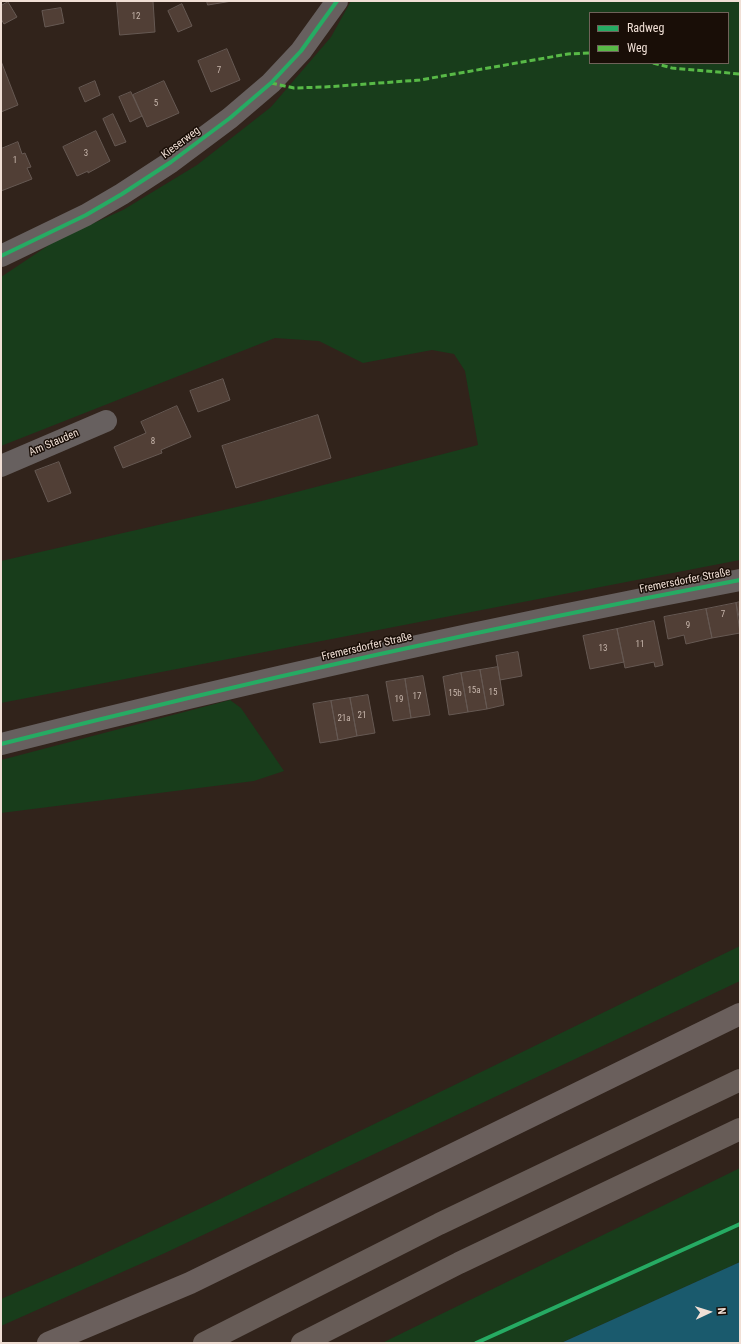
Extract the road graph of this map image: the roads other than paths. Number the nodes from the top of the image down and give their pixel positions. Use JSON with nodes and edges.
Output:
{"nodes":[{"id":1,"x":336,"y":1,"type":"edge"},
{"id":2,"x":1,"y":256,"type":"edge"},
{"id":3,"x":106,"y":421,"type":"dead end"},
{"id":4,"x":1,"y":466,"type":"edge"},
{"id":5,"x":740,"y":580,"type":"edge"},
{"id":6,"x":1,"y":744,"type":"edge"},
{"id":7,"x":740,"y":1014,"type":"edge"},
{"id":8,"x":740,"y":1080,"type":"edge"},
{"id":9,"x":740,"y":1129,"type":"edge"},
{"id":10,"x":48,"y":1343,"type":"edge"},
{"id":11,"x":204,"y":1343,"type":"edge"},
{"id":12,"x":302,"y":1343,"type":"edge"}],
"edges":[{"from":1,"to":2,"type":"street","name":"Kieserweg"},
{"from":3,"to":4,"type":"street","name":"Am Stauden"},
{"from":5,"to":6,"type":"street","name":"Fremersdorfer Straße"},
{"from":7,"to":10,"type":"main road"},
{"from":8,"to":11,"type":"highway"},
{"from":9,"to":12,"type":"highway"}]}
